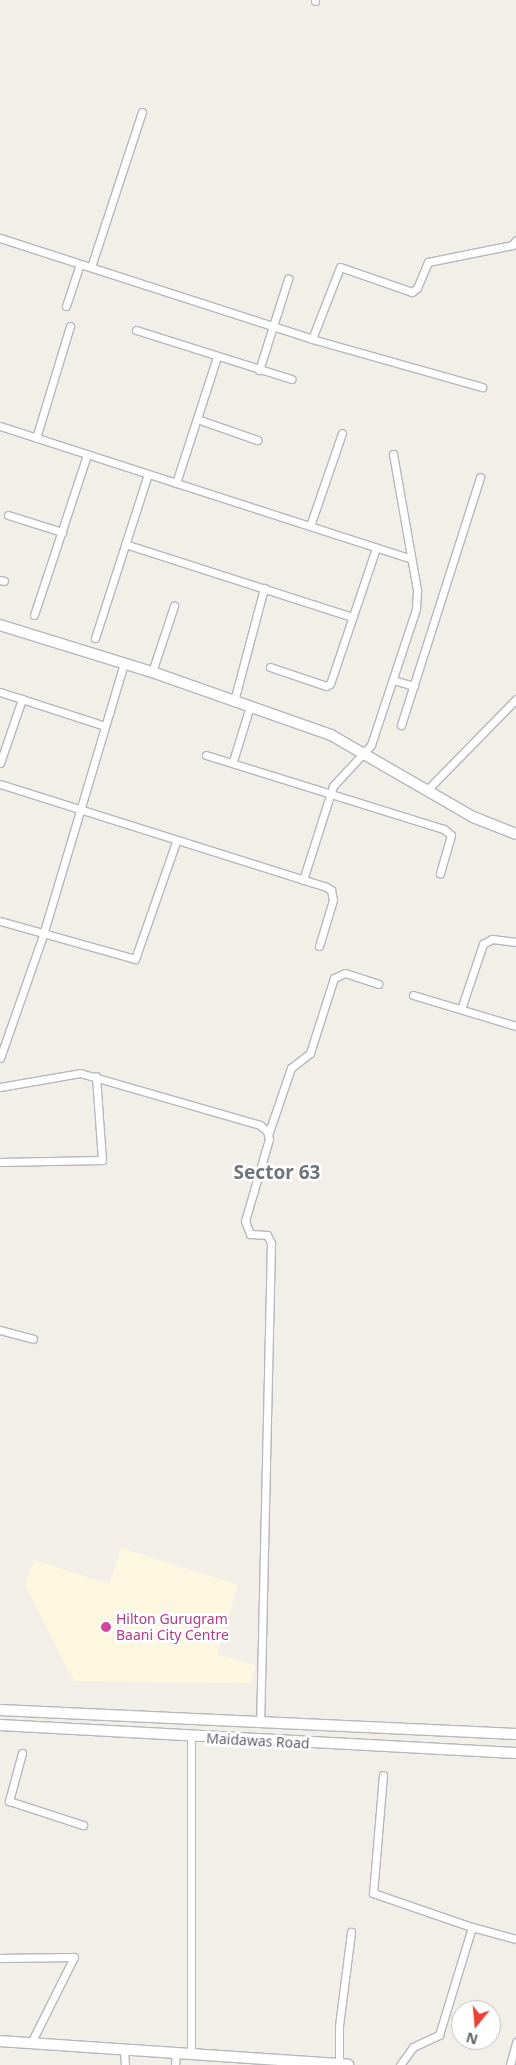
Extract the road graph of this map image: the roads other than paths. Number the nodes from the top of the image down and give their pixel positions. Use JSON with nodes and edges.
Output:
{"nodes":[{"id":1,"x":142,"y":112,"type":"dead end"},
{"id":2,"x":0,"y":238,"type":"edge"},
{"id":3,"x":516,"y":240,"type":"edge"},
{"id":4,"x":80,"y":264,"type":"junction"},
{"id":5,"x":91,"y":267,"type":"junction"},
{"id":6,"x":288,"y":279,"type":"dead end"},
{"id":7,"x":66,"y":306,"type":"dead end"},
{"id":8,"x":70,"y":326,"type":"dead end"},
{"id":9,"x":274,"y":326,"type":"junction"},
{"id":10,"x":136,"y":330,"type":"dead end"},
{"id":11,"x":312,"y":339,"type":"junction"},
{"id":12,"x":217,"y":357,"type":"junction"},
{"id":13,"x":259,"y":370,"type":"junction"},
{"id":14,"x":291,"y":379,"type":"dead end"},
{"id":15,"x":482,"y":387,"type":"dead end"},
{"id":16,"x":197,"y":419,"type":"junction"},
{"id":17,"x":0,"y":426,"type":"edge"},
{"id":18,"x":342,"y":433,"type":"dead end"},
{"id":19,"x":36,"y":438,"type":"junction"},
{"id":20,"x":257,"y":440,"type":"dead end"},
{"id":21,"x":393,"y":454,"type":"dead end"},
{"id":22,"x":87,"y":455,"type":"junction"},
{"id":23,"x":148,"y":474,"type":"junction"},
{"id":24,"x":480,"y":476,"type":"dead end"},
{"id":25,"x":176,"y":483,"type":"junction"},
{"id":26,"x":8,"y":514,"type":"dead end"},
{"id":27,"x":310,"y":526,"type":"junction"},
{"id":28,"x":62,"y":532,"type":"junction"},
{"id":29,"x":125,"y":544,"type":"junction"},
{"id":30,"x":376,"y":548,"type":"junction"},
{"id":31,"x":411,"y":559,"type":"junction"},
{"id":32,"x":264,"y":588,"type":"junction"},
{"id":33,"x":174,"y":606,"type":"dead end"},
{"id":34,"x":34,"y":615,"type":"dead end"},
{"id":35,"x":353,"y":617,"type":"junction"},
{"id":36,"x":0,"y":625,"type":"edge"},
{"id":37,"x":94,"y":638,"type":"dead end"},
{"id":38,"x":124,"y":663,"type":"junction"},
{"id":39,"x":270,"y":667,"type":"dead end"},
{"id":40,"x":152,"y":672,"type":"junction"},
{"id":41,"x":393,"y":680,"type":"junction"},
{"id":42,"x":414,"y":686,"type":"junction"},
{"id":43,"x":0,"y":692,"type":"edge"},
{"id":44,"x":22,"y":699,"type":"junction"},
{"id":45,"x":516,"y":699,"type":"edge"},
{"id":46,"x":234,"y":701,"type":"junction"},
{"id":47,"x":250,"y":706,"type":"junction"},
{"id":48,"x":105,"y":726,"type":"junction"},
{"id":49,"x":401,"y":726,"type":"dead end"},
{"id":50,"x":367,"y":753,"type":"junction"},
{"id":51,"x":206,"y":754,"type":"dead end"},
{"id":52,"x":233,"y":761,"type":"junction"},
{"id":53,"x":0,"y":762,"type":"edge"},
{"id":54,"x":0,"y":784,"type":"edge"},
{"id":55,"x":428,"y":789,"type":"junction"},
{"id":56,"x":331,"y":791,"type":"junction"},
{"id":57,"x":80,"y":809,"type":"junction"},
{"id":58,"x":516,"y":834,"type":"edge"},
{"id":59,"x":176,"y":842,"type":"junction"},
{"id":60,"x":440,"y":873,"type":"dead end"},
{"id":61,"x":303,"y":880,"type":"junction"},
{"id":62,"x":0,"y":921,"type":"edge"},
{"id":63,"x":43,"y":935,"type":"junction"},
{"id":64,"x":516,"y":942,"type":"edge"},
{"id":65,"x":319,"y":946,"type":"dead end"},
{"id":66,"x":378,"y":984,"type":"dead end"},
{"id":67,"x":413,"y":995,"type":"dead end"},
{"id":68,"x":461,"y":1009,"type":"junction"},
{"id":69,"x":516,"y":1026,"type":"edge"},
{"id":70,"x":0,"y":1058,"type":"edge"},
{"id":71,"x":96,"y":1076,"type":"junction"},
{"id":72,"x":0,"y":1086,"type":"edge"},
{"id":73,"x":268,"y":1135,"type":"junction"},
{"id":74,"x":0,"y":1162,"type":"edge"},
{"id":75,"x":0,"y":1330,"type":"edge"},
{"id":76,"x":33,"y":1339,"type":"dead end"},
{"id":77,"x":0,"y":1710,"type":"edge"},
{"id":78,"x":75,"y":1713,"type":"junction"},
{"id":79,"x":260,"y":1723,"type":"junction"},
{"id":80,"x":0,"y":1725,"type":"edge"},
{"id":81,"x":76,"y":1728,"type":"junction"},
{"id":82,"x":516,"y":1734,"type":"edge"},
{"id":83,"x":191,"y":1738,"type":"junction"},
{"id":84,"x":22,"y":1753,"type":"dead end"},
{"id":85,"x":516,"y":1753,"type":"edge"},
{"id":86,"x":383,"y":1775,"type":"dead end"},
{"id":87,"x":83,"y":1825,"type":"dead end"},
{"id":88,"x":472,"y":1927,"type":"junction"},
{"id":89,"x":351,"y":1932,"type":"dead end"},
{"id":90,"x":516,"y":1939,"type":"edge"},
{"id":91,"x":0,"y":1958,"type":"edge"},
{"id":92,"x":0,"y":2041,"type":"edge"},
{"id":93,"x":516,"y":2042,"type":"edge"},
{"id":94,"x":32,"y":2043,"type":"junction"},
{"id":95,"x":124,"y":2051,"type":"junction"},
{"id":96,"x":176,"y":2052,"type":"junction"},
{"id":97,"x":191,"y":2053,"type":"junction"},
{"id":98,"x":125,"y":2065,"type":"edge"},
{"id":99,"x":176,"y":2065,"type":"edge"},
{"id":100,"x":343,"y":2065,"type":"edge"},
{"id":101,"x":400,"y":2065,"type":"edge"},
{"id":102,"x":510,"y":2065,"type":"edge"}],
"edges":[{"from":1,"to":5,"type":"street"},
{"from":2,"to":4,"type":"street"},
{"from":3,"to":11,"type":"street"},
{"from":4,"to":5,"type":"street"},
{"from":4,"to":7,"type":"street"},
{"from":5,"to":9,"type":"street"},
{"from":6,"to":9,"type":"street"},
{"from":8,"to":19,"type":"street"},
{"from":9,"to":11,"type":"street"},
{"from":9,"to":13,"type":"street"},
{"from":10,"to":12,"type":"street"},
{"from":11,"to":15,"type":"street"},
{"from":12,"to":13,"type":"street"},
{"from":12,"to":16,"type":"street"},
{"from":13,"to":14,"type":"street"},
{"from":16,"to":20,"type":"street"},
{"from":16,"to":25,"type":"street"},
{"from":17,"to":19,"type":"street"},
{"from":18,"to":27,"type":"street"},
{"from":19,"to":22,"type":"street"},
{"from":21,"to":31,"type":"street"},
{"from":22,"to":23,"type":"street"},
{"from":22,"to":28,"type":"street"},
{"from":23,"to":25,"type":"street"},
{"from":23,"to":29,"type":"street"},
{"from":24,"to":42,"type":"street"},
{"from":25,"to":27,"type":"street"},
{"from":26,"to":28,"type":"street"},
{"from":27,"to":30,"type":"street"},
{"from":28,"to":34,"type":"street"},
{"from":29,"to":32,"type":"street"},
{"from":29,"to":37,"type":"street"},
{"from":30,"to":31,"type":"street"},
{"from":30,"to":35,"type":"street"},
{"from":31,"to":41,"type":"street"},
{"from":32,"to":35,"type":"street"},
{"from":32,"to":46,"type":"street"},
{"from":33,"to":40,"type":"street"},
{"from":35,"to":39,"type":"street"},
{"from":36,"to":38,"type":"street"},
{"from":38,"to":40,"type":"street"},
{"from":38,"to":48,"type":"street"},
{"from":40,"to":46,"type":"street"},
{"from":41,"to":42,"type":"street"},
{"from":41,"to":50,"type":"street"},
{"from":42,"to":49,"type":"street"},
{"from":43,"to":44,"type":"street"},
{"from":44,"to":48,"type":"street"},
{"from":44,"to":53,"type":"street"},
{"from":45,"to":55,"type":"street"},
{"from":46,"to":47,"type":"street"},
{"from":47,"to":50,"type":"street"},
{"from":47,"to":52,"type":"street"},
{"from":48,"to":57,"type":"street"},
{"from":50,"to":55,"type":"street"},
{"from":50,"to":56,"type":"street"},
{"from":51,"to":52,"type":"street"},
{"from":52,"to":56,"type":"street"},
{"from":54,"to":57,"type":"street"},
{"from":55,"to":58,"type":"street"},
{"from":56,"to":60,"type":"street"},
{"from":56,"to":61,"type":"street"},
{"from":57,"to":59,"type":"street"},
{"from":57,"to":63,"type":"street"},
{"from":59,"to":61,"type":"street"},
{"from":59,"to":63,"type":"street"},
{"from":61,"to":65,"type":"street"},
{"from":62,"to":63,"type":"street"},
{"from":63,"to":70,"type":"street"},
{"from":64,"to":68,"type":"street"},
{"from":66,"to":73,"type":"street"},
{"from":67,"to":68,"type":"street"},
{"from":68,"to":69,"type":"street"},
{"from":71,"to":72,"type":"street"},
{"from":71,"to":73,"type":"street"},
{"from":71,"to":74,"type":"street"},
{"from":73,"to":79,"type":"street"},
{"from":75,"to":76,"type":"street"},
{"from":77,"to":78,"type":"street","name":"Maidawas Road"},
{"from":78,"to":79,"type":"street","name":"Maidawas Road"},
{"from":78,"to":81,"type":"street"},
{"from":79,"to":82,"type":"street","name":"Maidawas Road"},
{"from":80,"to":81,"type":"street","name":"Maidawas Road"},
{"from":81,"to":83,"type":"street","name":"Maidawas Road"},
{"from":83,"to":85,"type":"street","name":"Maidawas Road"},
{"from":83,"to":97,"type":"street"},
{"from":84,"to":87,"type":"street"},
{"from":86,"to":88,"type":"street"},
{"from":88,"to":90,"type":"street"},
{"from":88,"to":101,"type":"street"},
{"from":89,"to":100,"type":"street"},
{"from":91,"to":94,"type":"street"},
{"from":92,"to":94,"type":"street"},
{"from":93,"to":102,"type":"street"},
{"from":94,"to":95,"type":"street"},
{"from":95,"to":96,"type":"street"},
{"from":95,"to":98,"type":"street"},
{"from":96,"to":97,"type":"street"},
{"from":96,"to":99,"type":"street"},
{"from":97,"to":100,"type":"street"}]}
